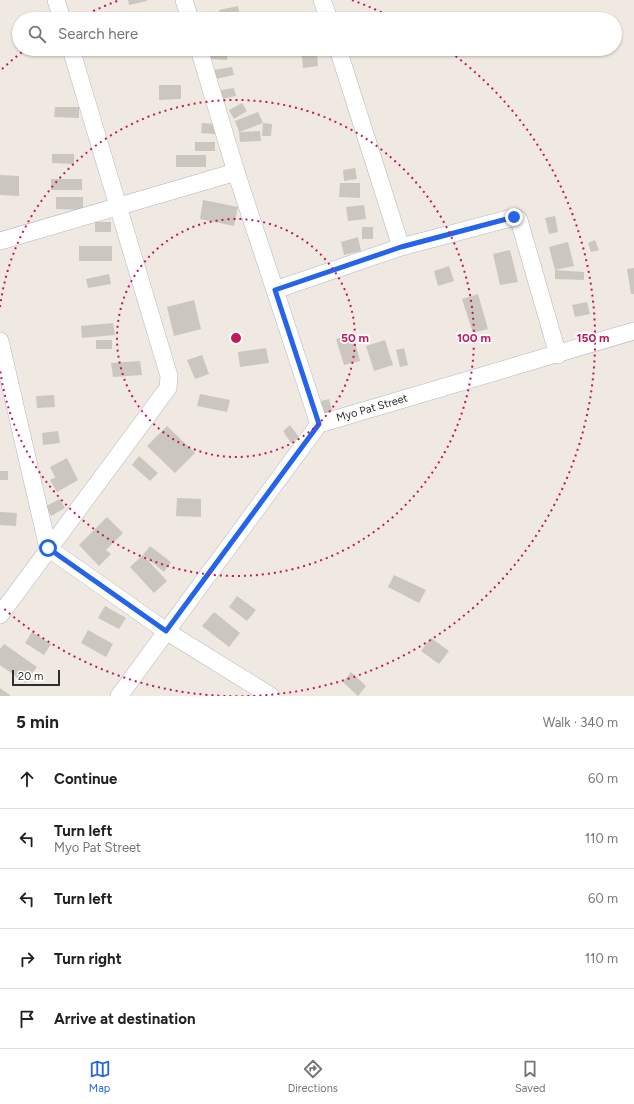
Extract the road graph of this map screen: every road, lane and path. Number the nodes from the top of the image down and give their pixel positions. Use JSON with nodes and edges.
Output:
{"nodes":[{"id":1,"x":56,"y":0,"type":"edge"},
{"id":2,"x":184,"y":0,"type":"edge"},
{"id":3,"x":322,"y":0,"type":"edge"},
{"id":4,"x":60,"y":12,"type":"edge"},
{"id":5,"x":188,"y":12,"type":"edge"},
{"id":6,"x":326,"y":12,"type":"edge"},
{"id":7,"x":73,"y":56,"type":"edge"},
{"id":8,"x":201,"y":56,"type":"edge"},
{"id":9,"x":340,"y":56,"type":"edge"},
{"id":10,"x":236,"y":172,"type":"junction"},
{"id":11,"x":118,"y":206,"type":"junction"},
{"id":12,"x":0,"y":241,"type":"edge"},
{"id":13,"x":401,"y":247,"type":"junction"},
{"id":14,"x":275,"y":290,"type":"junction"},
{"id":15,"x":634,"y":331,"type":"edge"},
{"id":16,"x":0,"y":341,"type":"edge"},
{"id":17,"x":558,"y":354,"type":"junction"},
{"id":18,"x":319,"y":424,"type":"junction"},
{"id":19,"x":48,"y":548,"type":"junction"},
{"id":20,"x":0,"y":614,"type":"edge"},
{"id":21,"x":166,"y":631,"type":"junction"},
{"id":22,"x":118,"y":696,"type":"edge"},
{"id":23,"x":271,"y":696,"type":"edge"}],
"edges":[{"from":1,"to":4,"type":"street"},
{"from":2,"to":5,"type":"street"},
{"from":3,"to":6,"type":"street"},
{"from":7,"to":11,"type":"street"},
{"from":8,"to":10,"type":"street"},
{"from":9,"to":13,"type":"street"},
{"from":10,"to":11,"type":"street"},
{"from":10,"to":14,"type":"street"},
{"from":11,"to":12,"type":"street"},
{"from":11,"to":19,"type":"street"},
{"from":13,"to":14,"type":"street"},
{"from":13,"to":17,"type":"street"},
{"from":14,"to":18,"type":"street"},
{"from":15,"to":17,"type":"street","name":"Myo Pat Street"},
{"from":16,"to":19,"type":"street"},
{"from":17,"to":18,"type":"street","name":"Myo Pat Street"},
{"from":18,"to":21,"type":"street"},
{"from":19,"to":20,"type":"street"},
{"from":19,"to":21,"type":"street"},
{"from":21,"to":22,"type":"street"},
{"from":21,"to":23,"type":"street"}]}
